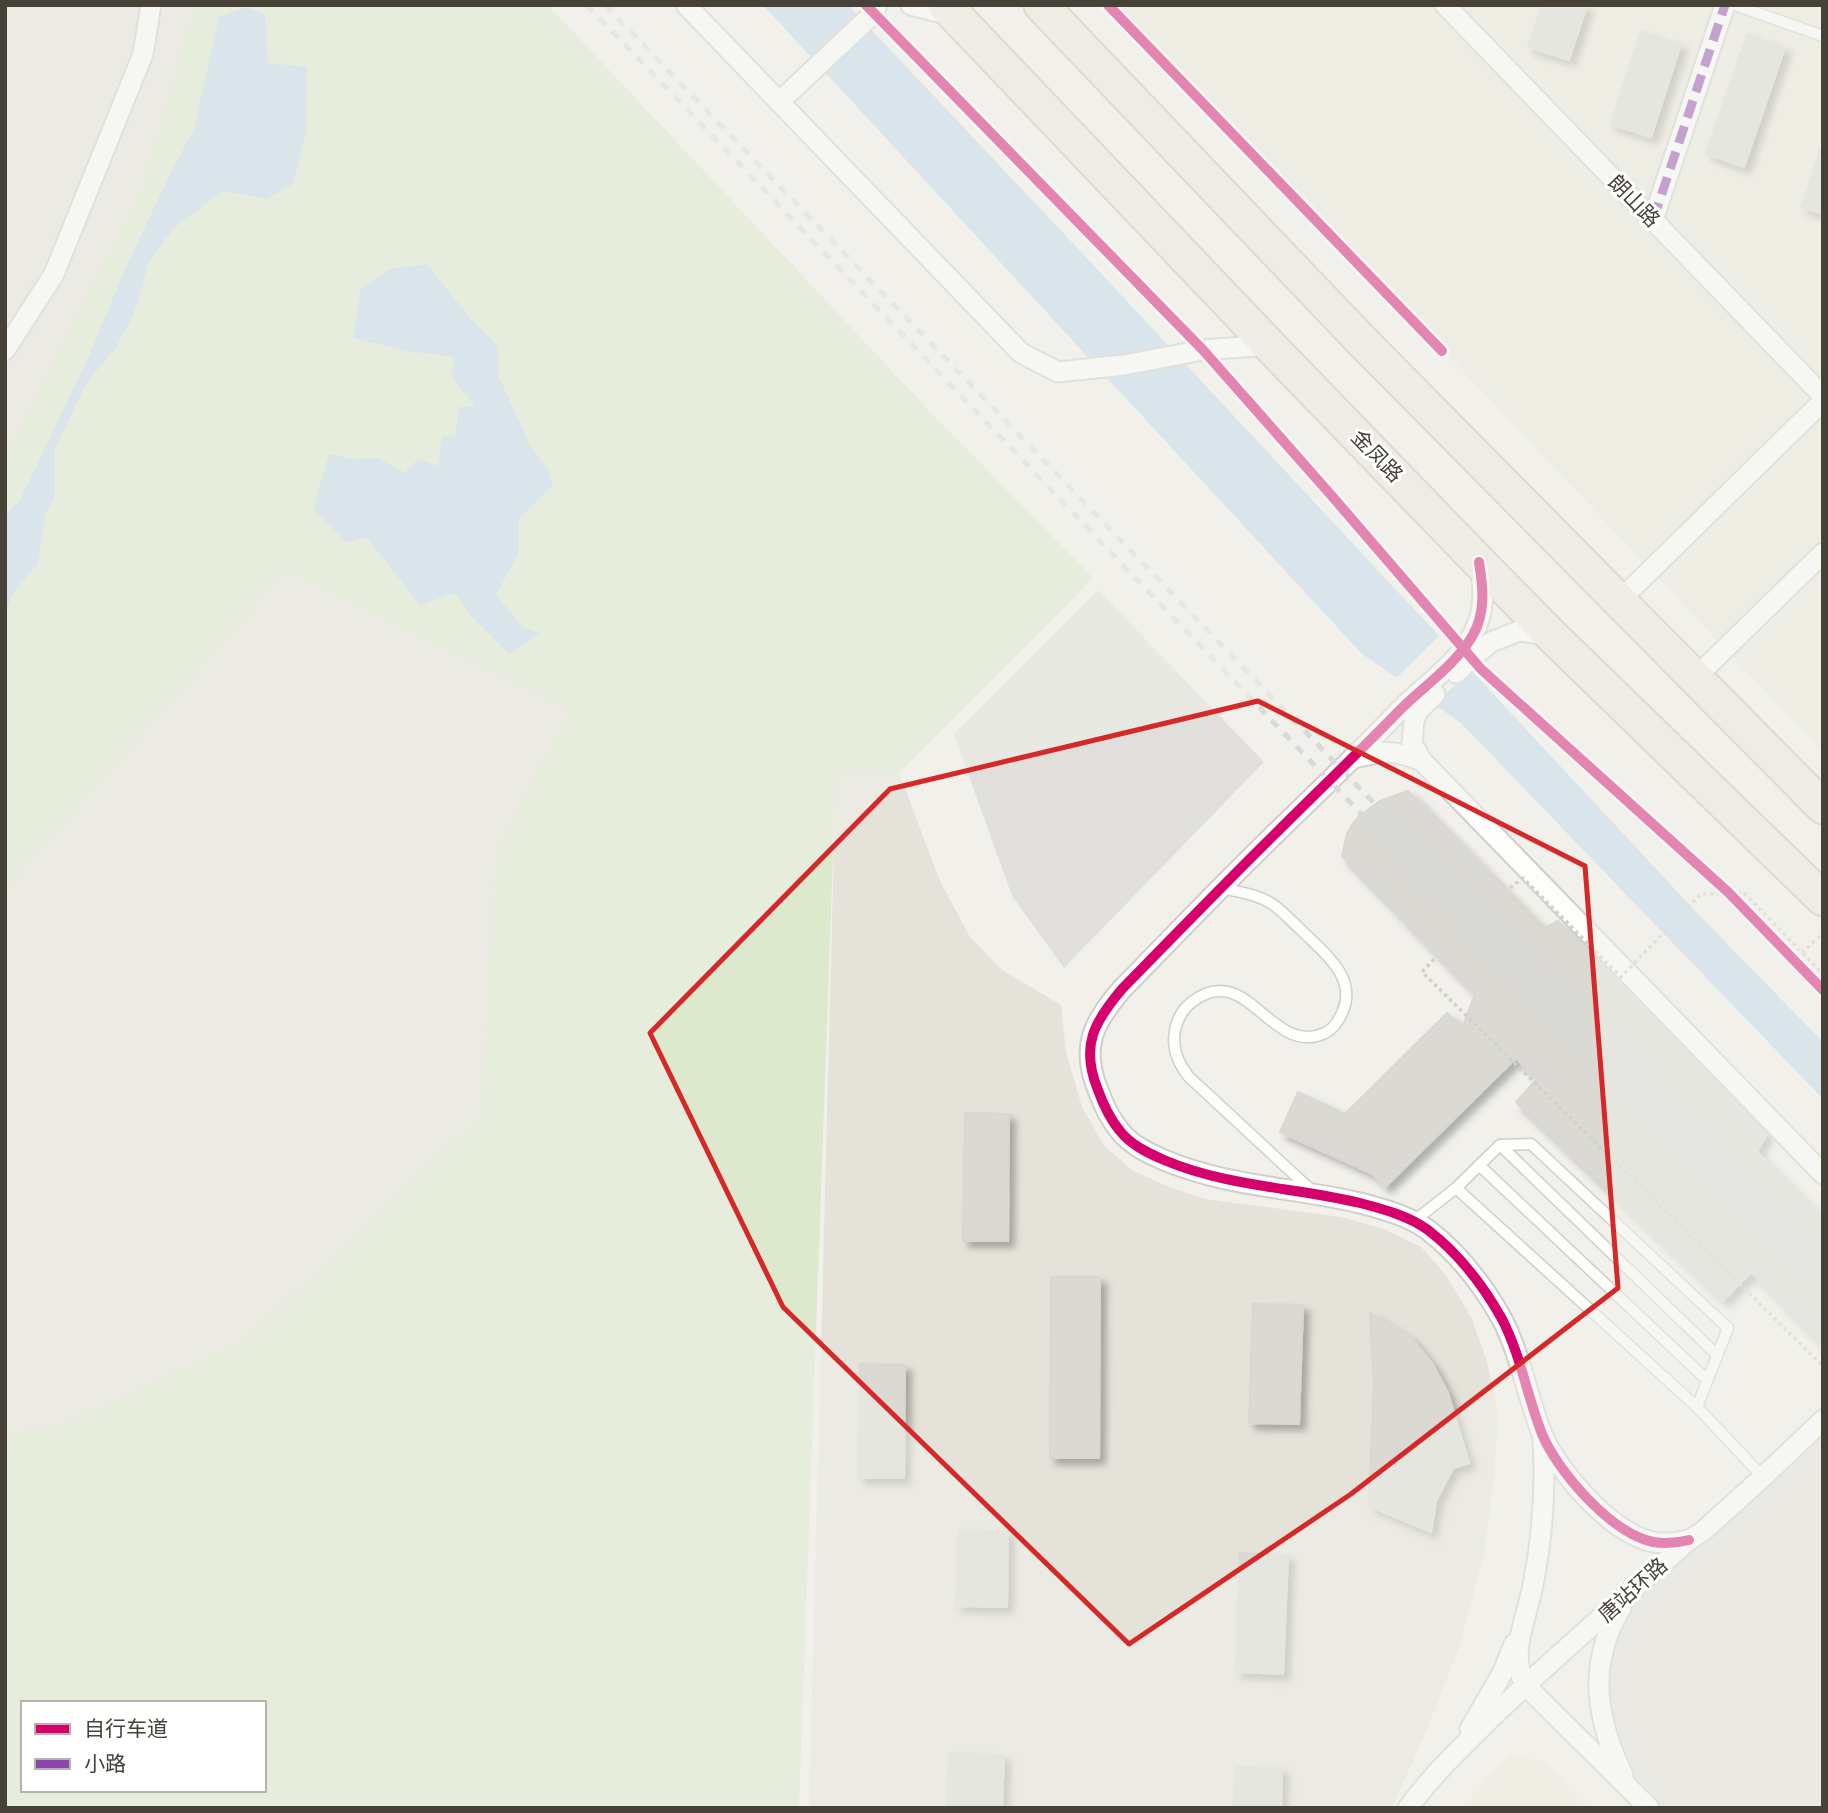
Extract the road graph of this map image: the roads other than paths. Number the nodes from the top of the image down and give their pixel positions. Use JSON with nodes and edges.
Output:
{"nodes":[{"id":1,"x":151,"y":5,"type":"edge"},
{"id":2,"x":685,"y":5,"type":"edge"},
{"id":3,"x":910,"y":5,"type":"edge"},
{"id":4,"x":1041,"y":5,"type":"edge"},
{"id":5,"x":1445,"y":5,"type":"edge"},
{"id":6,"x":1723,"y":8,"type":"edge"},
{"id":7,"x":951,"y":11,"type":"edge"},
{"id":8,"x":872,"y":13,"type":"edge"},
{"id":9,"x":1823,"y":36,"type":"edge"},
{"id":10,"x":779,"y":102,"type":"junction"},
{"id":11,"x":1653,"y":220,"type":"junction"},
{"id":12,"x":1269,"y":345,"type":"junction"},
{"id":13,"x":5,"y":350,"type":"edge"},
{"id":14,"x":1823,"y":399,"type":"edge"},
{"id":15,"x":1823,"y":553,"type":"edge"},
{"id":16,"x":1479,"y":562,"type":"junction"},
{"id":17,"x":1619,"y":601,"type":"junction"},
{"id":18,"x":1552,"y":636,"type":"junction"},
{"id":19,"x":1466,"y":656,"type":"junction"},
{"id":20,"x":1695,"y":678,"type":"junction"},
{"id":21,"x":1412,"y":708,"type":"junction"},
{"id":22,"x":1354,"y":758,"type":"junction"},
{"id":23,"x":1422,"y":761,"type":"junction"},
{"id":24,"x":1823,"y":807,"type":"edge"},
{"id":25,"x":1221,"y":888,"type":"junction"},
{"id":26,"x":1821,"y":897,"type":"edge"},
{"id":27,"x":1500,"y":1145,"type":"junction"},
{"id":28,"x":1479,"y":1165,"type":"junction"},
{"id":29,"x":1823,"y":1174,"type":"edge"},
{"id":30,"x":1456,"y":1188,"type":"junction"},
{"id":31,"x":1316,"y":1194,"type":"junction"},
{"id":32,"x":1414,"y":1221,"type":"junction"},
{"id":33,"x":1717,"y":1354,"type":"junction"},
{"id":34,"x":1707,"y":1381,"type":"junction"},
{"id":35,"x":1697,"y":1407,"type":"junction"},
{"id":36,"x":1823,"y":1420,"type":"edge"},
{"id":37,"x":1543,"y":1436,"type":"junction"},
{"id":38,"x":1763,"y":1477,"type":"junction"},
{"id":39,"x":1689,"y":1540,"type":"junction"},
{"id":40,"x":1632,"y":1592,"type":"junction"},
{"id":41,"x":1523,"y":1624,"type":"junction"},
{"id":42,"x":1525,"y":1685,"type":"junction"},
{"id":43,"x":1446,"y":1762,"type":"junction"},
{"id":44,"x":1628,"y":1786,"type":"junction"},
{"id":45,"x":1408,"y":1808,"type":"edge"},
{"id":46,"x":1649,"y":1808,"type":"edge"}],
"edges":[{"from":1,"to":13,"type":"street"},
{"from":2,"to":10,"type":"street"},
{"from":3,"to":7,"type":"street"},
{"from":3,"to":8,"type":"street"},
{"from":4,"to":17,"type":"highway"},
{"from":5,"to":11,"type":"street","name":"朗山路"},
{"from":6,"to":9,"type":"lane"},
{"from":6,"to":11,"type":"street"},
{"from":7,"to":12,"type":"highway","name":"金凤路"},
{"from":8,"to":10,"type":"street"},
{"from":10,"to":12,"type":"street"},
{"from":11,"to":14,"type":"street","name":"朗山路"},
{"from":12,"to":16,"type":"highway","name":"金凤路"},
{"from":14,"to":17,"type":"street"},
{"from":15,"to":20,"type":"street"},
{"from":16,"to":18,"type":"highway","name":"金凤路"},
{"from":16,"to":19,"type":"street"},
{"from":17,"to":20,"type":"highway"},
{"from":18,"to":19,"type":"street"},
{"from":18,"to":26,"type":"highway","name":"金凤路"},
{"from":19,"to":21,"type":"street"},
{"from":20,"to":24,"type":"highway"},
{"from":21,"to":22,"type":"street"},
{"from":21,"to":23,"type":"street"},
{"from":22,"to":23,"type":"street"},
{"from":22,"to":25,"type":"street"},
{"from":23,"to":29,"type":"street"},
{"from":25,"to":31,"type":"street"},
{"from":25,"to":31,"type":"lane"},
{"from":27,"to":28,"type":"lane"},
{"from":27,"to":33,"type":"lane"},
{"from":27,"to":33,"type":"lane"},
{"from":28,"to":30,"type":"lane"},
{"from":28,"to":34,"type":"lane"},
{"from":30,"to":32,"type":"lane"},
{"from":30,"to":35,"type":"lane"},
{"from":31,"to":32,"type":"street"},
{"from":32,"to":37,"type":"street"},
{"from":33,"to":34,"type":"lane"},
{"from":34,"to":35,"type":"lane"},
{"from":35,"to":38,"type":"lane"},
{"from":36,"to":38,"type":"street","name":"唐站环路"},
{"from":37,"to":39,"type":"street"},
{"from":37,"to":41,"type":"street"},
{"from":38,"to":39,"type":"street","name":"唐站环路"},
{"from":39,"to":40,"type":"street","name":"唐站环路"},
{"from":40,"to":42,"type":"street","name":"唐站环路"},
{"from":40,"to":44,"type":"street"},
{"from":41,"to":42,"type":"street"},
{"from":41,"to":43,"type":"street"},
{"from":42,"to":43,"type":"street","name":"唐站环路"},
{"from":42,"to":44,"type":"street"},
{"from":43,"to":45,"type":"street"},
{"from":44,"to":46,"type":"street"}]}
